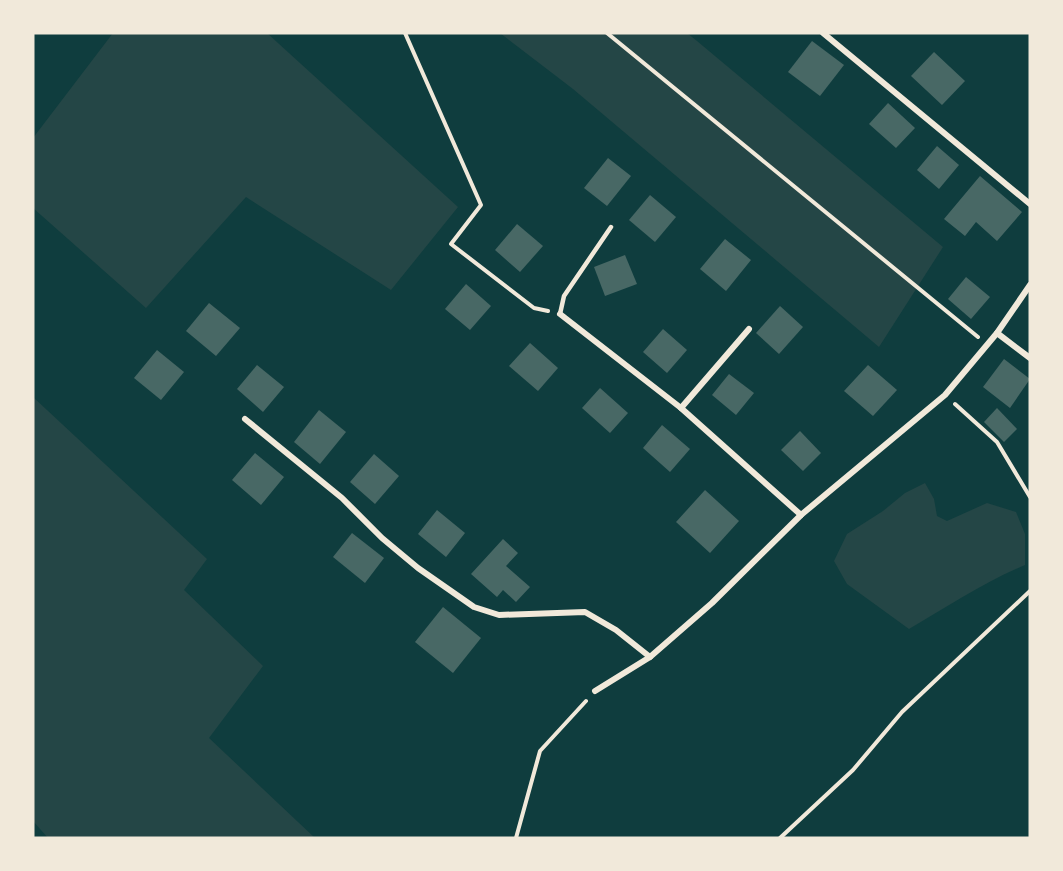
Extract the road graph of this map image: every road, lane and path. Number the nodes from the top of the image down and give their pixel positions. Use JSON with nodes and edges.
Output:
{"nodes":[{"id":1,"x":405,"y":33,"type":"edge"},
{"id":2,"x":607,"y":33,"type":"edge"},
{"id":3,"x":823,"y":33,"type":"edge"},
{"id":4,"x":1030,"y":204,"type":"edge"},
{"id":5,"x":611,"y":227,"type":"dead end"},
{"id":6,"x":1030,"y":285,"type":"edge"},
{"id":7,"x":560,"y":314,"type":"junction"},
{"id":8,"x":749,"y":329,"type":"dead end"},
{"id":9,"x":998,"y":333,"type":"junction"},
{"id":10,"x":988,"y":345,"type":"junction"},
{"id":11,"x":1030,"y":358,"type":"edge"},
{"id":12,"x":945,"y":396,"type":"junction"},
{"id":13,"x":681,"y":408,"type":"junction"},
{"id":14,"x":244,"y":419,"type":"dead end"},
{"id":15,"x":1030,"y":497,"type":"edge"},
{"id":16,"x":801,"y":514,"type":"junction"},
{"id":17,"x":1030,"y":591,"type":"edge"},
{"id":18,"x":650,"y":657,"type":"junction"},
{"id":19,"x":595,"y":691,"type":"joint"},
{"id":20,"x":516,"y":838,"type":"edge"},
{"id":21,"x":780,"y":838,"type":"edge"}],
"edges":[{"from":1,"to":7,"type":"path"},
{"from":2,"to":10,"type":"path"},
{"from":3,"to":4,"type":"street"},
{"from":5,"to":7,"type":"lane"},
{"from":6,"to":9,"type":"street"},
{"from":7,"to":13,"type":"street"},
{"from":8,"to":13,"type":"street"},
{"from":9,"to":10,"type":"street"},
{"from":9,"to":11,"type":"street"},
{"from":10,"to":12,"type":"street"},
{"from":12,"to":15,"type":"path"},
{"from":12,"to":16,"type":"street"},
{"from":13,"to":16,"type":"street"},
{"from":14,"to":18,"type":"street"},
{"from":16,"to":18,"type":"street"},
{"from":17,"to":21,"type":"path"},
{"from":18,"to":19,"type":"street"},
{"from":19,"to":20,"type":"path"}]}
